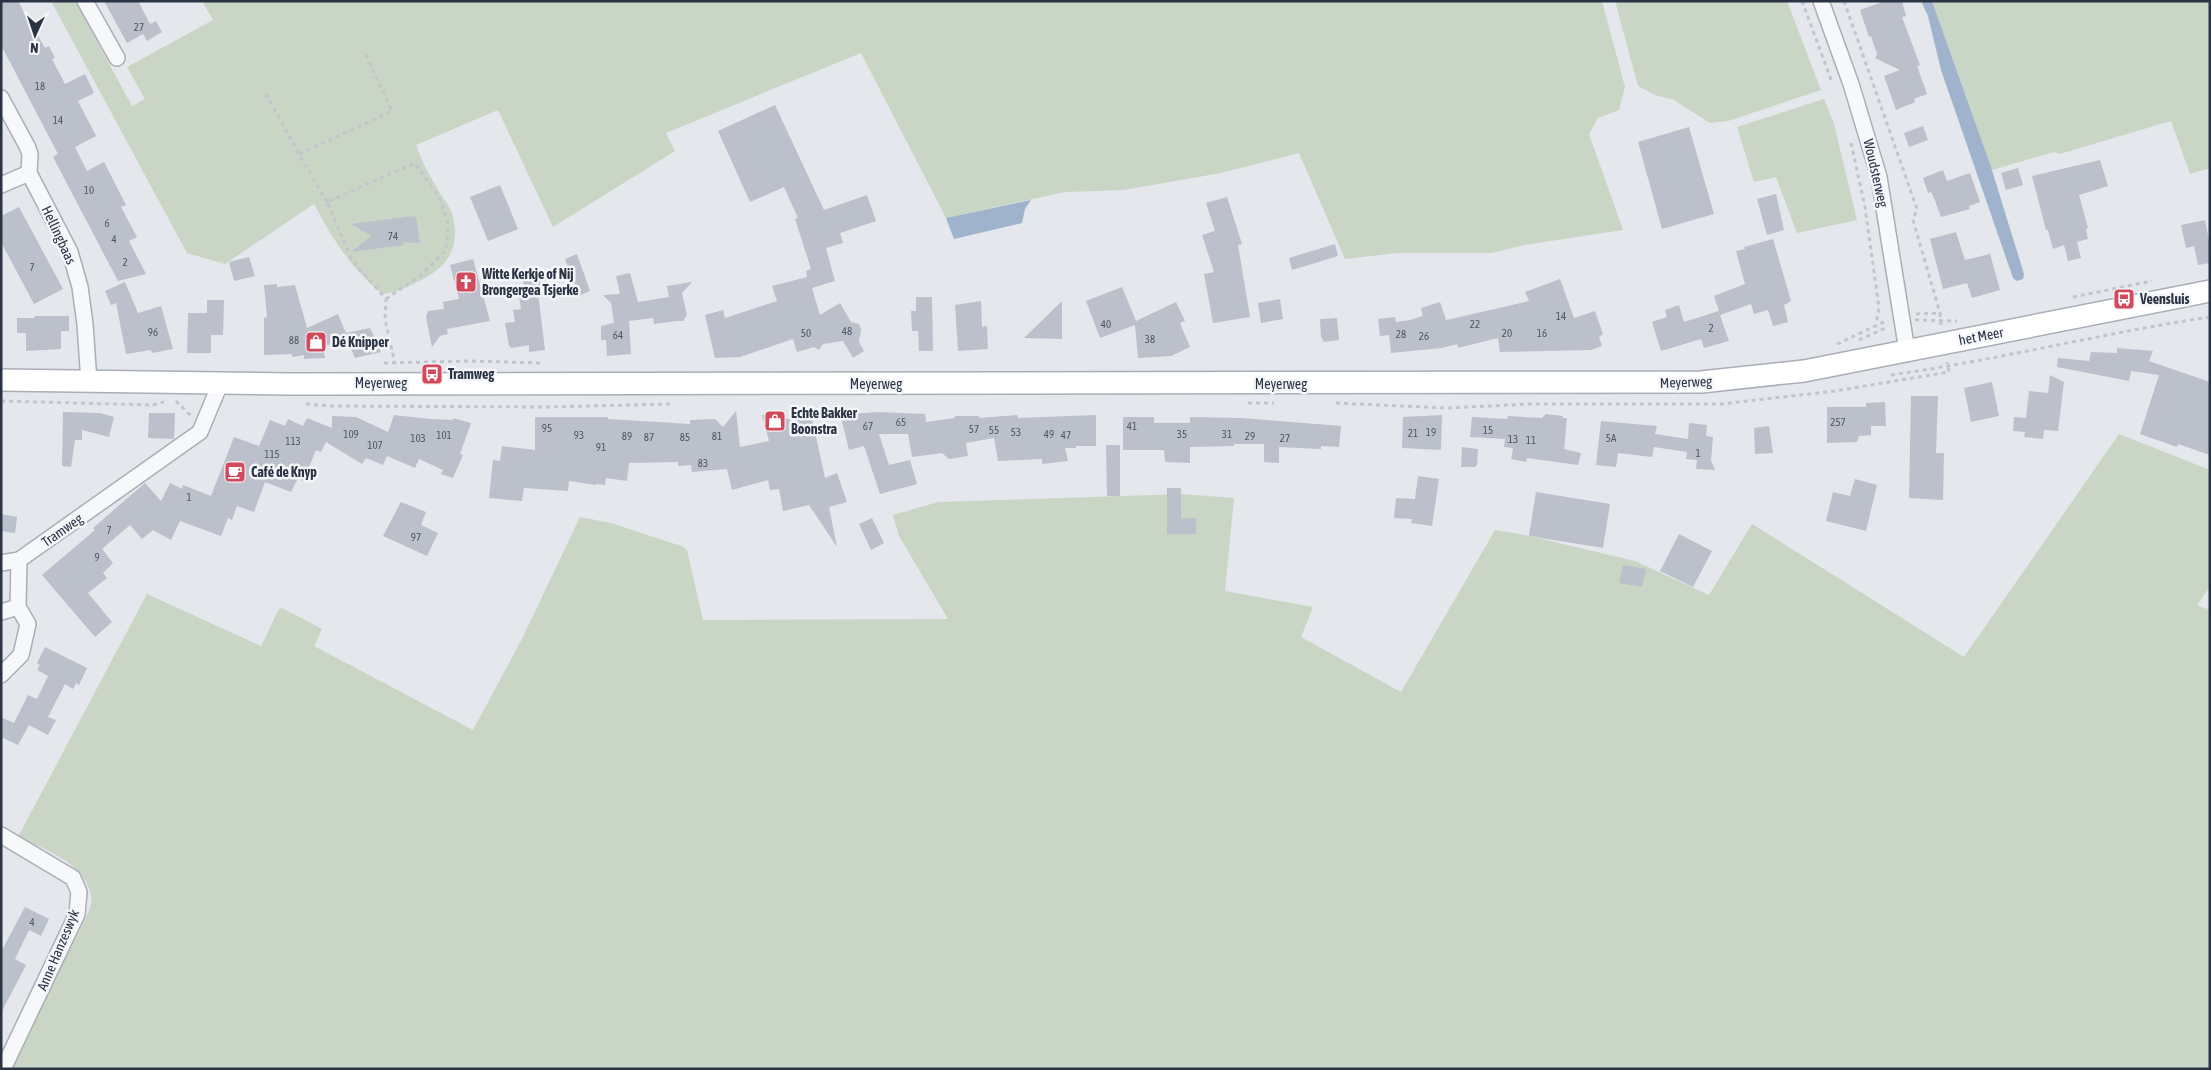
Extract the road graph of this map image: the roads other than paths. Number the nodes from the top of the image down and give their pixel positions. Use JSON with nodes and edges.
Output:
{"nodes":[{"id":1,"x":85,"y":1,"type":"edge"},
{"id":2,"x":1821,"y":1,"type":"edge"},
{"id":3,"x":117,"y":58,"type":"dead end"},
{"id":4,"x":1,"y":98,"type":"edge"},
{"id":5,"x":29,"y":173,"type":"junction"},
{"id":6,"x":1,"y":185,"type":"edge"},
{"id":7,"x":2210,"y":291,"type":"edge"},
{"id":8,"x":1907,"y":351,"type":"junction"},
{"id":9,"x":1751,"y":378,"type":"joint"},
{"id":10,"x":1,"y":380,"type":"edge"},
{"id":11,"x":89,"y":382,"type":"junction"},
{"id":12,"x":220,"y":384,"type":"junction"},
{"id":13,"x":19,"y":560,"type":"junction"},
{"id":14,"x":1,"y":563,"type":"edge"},
{"id":15,"x":18,"y":607,"type":"junction"},
{"id":16,"x":1,"y":612,"type":"edge"},
{"id":17,"x":1,"y":675,"type":"edge"},
{"id":18,"x":1,"y":835,"type":"edge"},
{"id":19,"x":3,"y":1069,"type":"edge"}],
"edges":[{"from":1,"to":3,"type":"street"},
{"from":2,"to":8,"type":"street","name":"Woudsterweg"},
{"from":4,"to":5,"type":"street","name":"Hellingbaas"},
{"from":5,"to":6,"type":"street"},
{"from":5,"to":11,"type":"street","name":"Hellingbaas"},
{"from":7,"to":8,"type":"main road","name":"het Meer"},
{"from":8,"to":9,"type":"main road","name":"het Meer"},
{"from":9,"to":12,"type":"main road","name":"Meyerweg"},
{"from":10,"to":11,"type":"main road","name":"Meyerweg"},
{"from":11,"to":12,"type":"main road","name":"Meyerweg"},
{"from":12,"to":13,"type":"street","name":"Tramweg"},
{"from":13,"to":14,"type":"street","name":"Tramweg"},
{"from":13,"to":15,"type":"street"},
{"from":15,"to":16,"type":"street"},
{"from":15,"to":17,"type":"street"},
{"from":18,"to":19,"type":"street","name":"Anne Hanzeswyk"}]}
